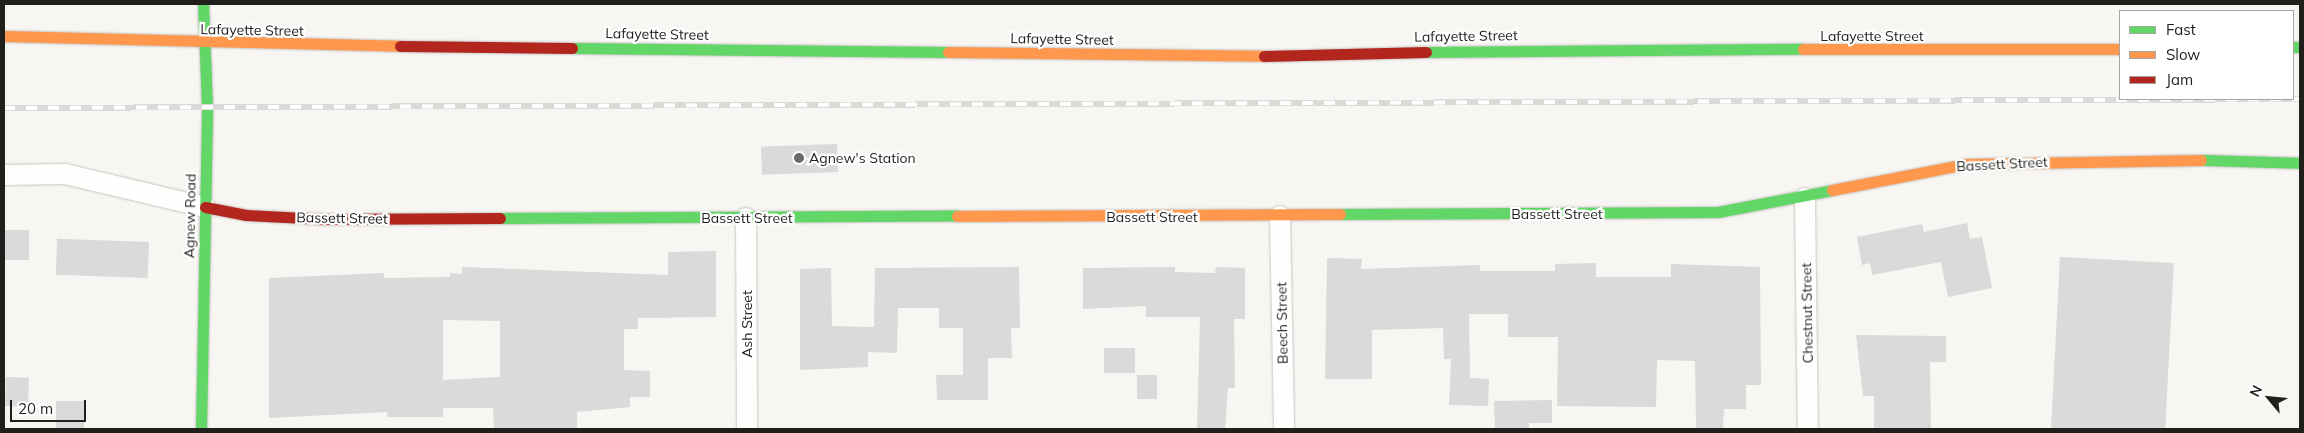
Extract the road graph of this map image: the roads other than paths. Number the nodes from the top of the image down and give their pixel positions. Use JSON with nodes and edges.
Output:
{"nodes":[{"id":1,"x":203,"y":4,"type":"edge"},
{"id":2,"x":4,"y":36,"type":"edge"},
{"id":3,"x":203,"y":44,"type":"junction"},
{"id":4,"x":2119,"y":49,"type":"edge"},
{"id":5,"x":2300,"y":163,"type":"edge"},
{"id":6,"x":4,"y":175,"type":"edge"},
{"id":7,"x":1805,"y":198,"type":"junction"},
{"id":8,"x":205,"y":207,"type":"junction"},
{"id":9,"x":1280,"y":216,"type":"junction"},
{"id":10,"x":746,"y":218,"type":"junction"},
{"id":11,"x":201,"y":429,"type":"edge"},
{"id":12,"x":747,"y":429,"type":"edge"},
{"id":13,"x":1284,"y":429,"type":"edge"},
{"id":14,"x":1808,"y":429,"type":"edge"}],
"edges":[{"from":1,"to":3,"type":"street","name":"Agnew Road"},
{"from":2,"to":3,"type":"street","name":"Lafayette Street"},
{"from":3,"to":4,"type":"street","name":"Lafayette Street"},
{"from":3,"to":8,"type":"street","name":"Agnew Road"},
{"from":5,"to":7,"type":"street","name":"Bassett Street"},
{"from":6,"to":8,"type":"street","name":"Bassett Street"},
{"from":7,"to":9,"type":"street","name":"Bassett Street"},
{"from":7,"to":14,"type":"street","name":"Chestnut Street"},
{"from":8,"to":10,"type":"street","name":"Bassett Street"},
{"from":8,"to":11,"type":"street","name":"Agnew Road"},
{"from":9,"to":10,"type":"street","name":"Bassett Street"},
{"from":9,"to":13,"type":"street","name":"Beech Street"},
{"from":10,"to":12,"type":"street","name":"Ash Street"}]}
